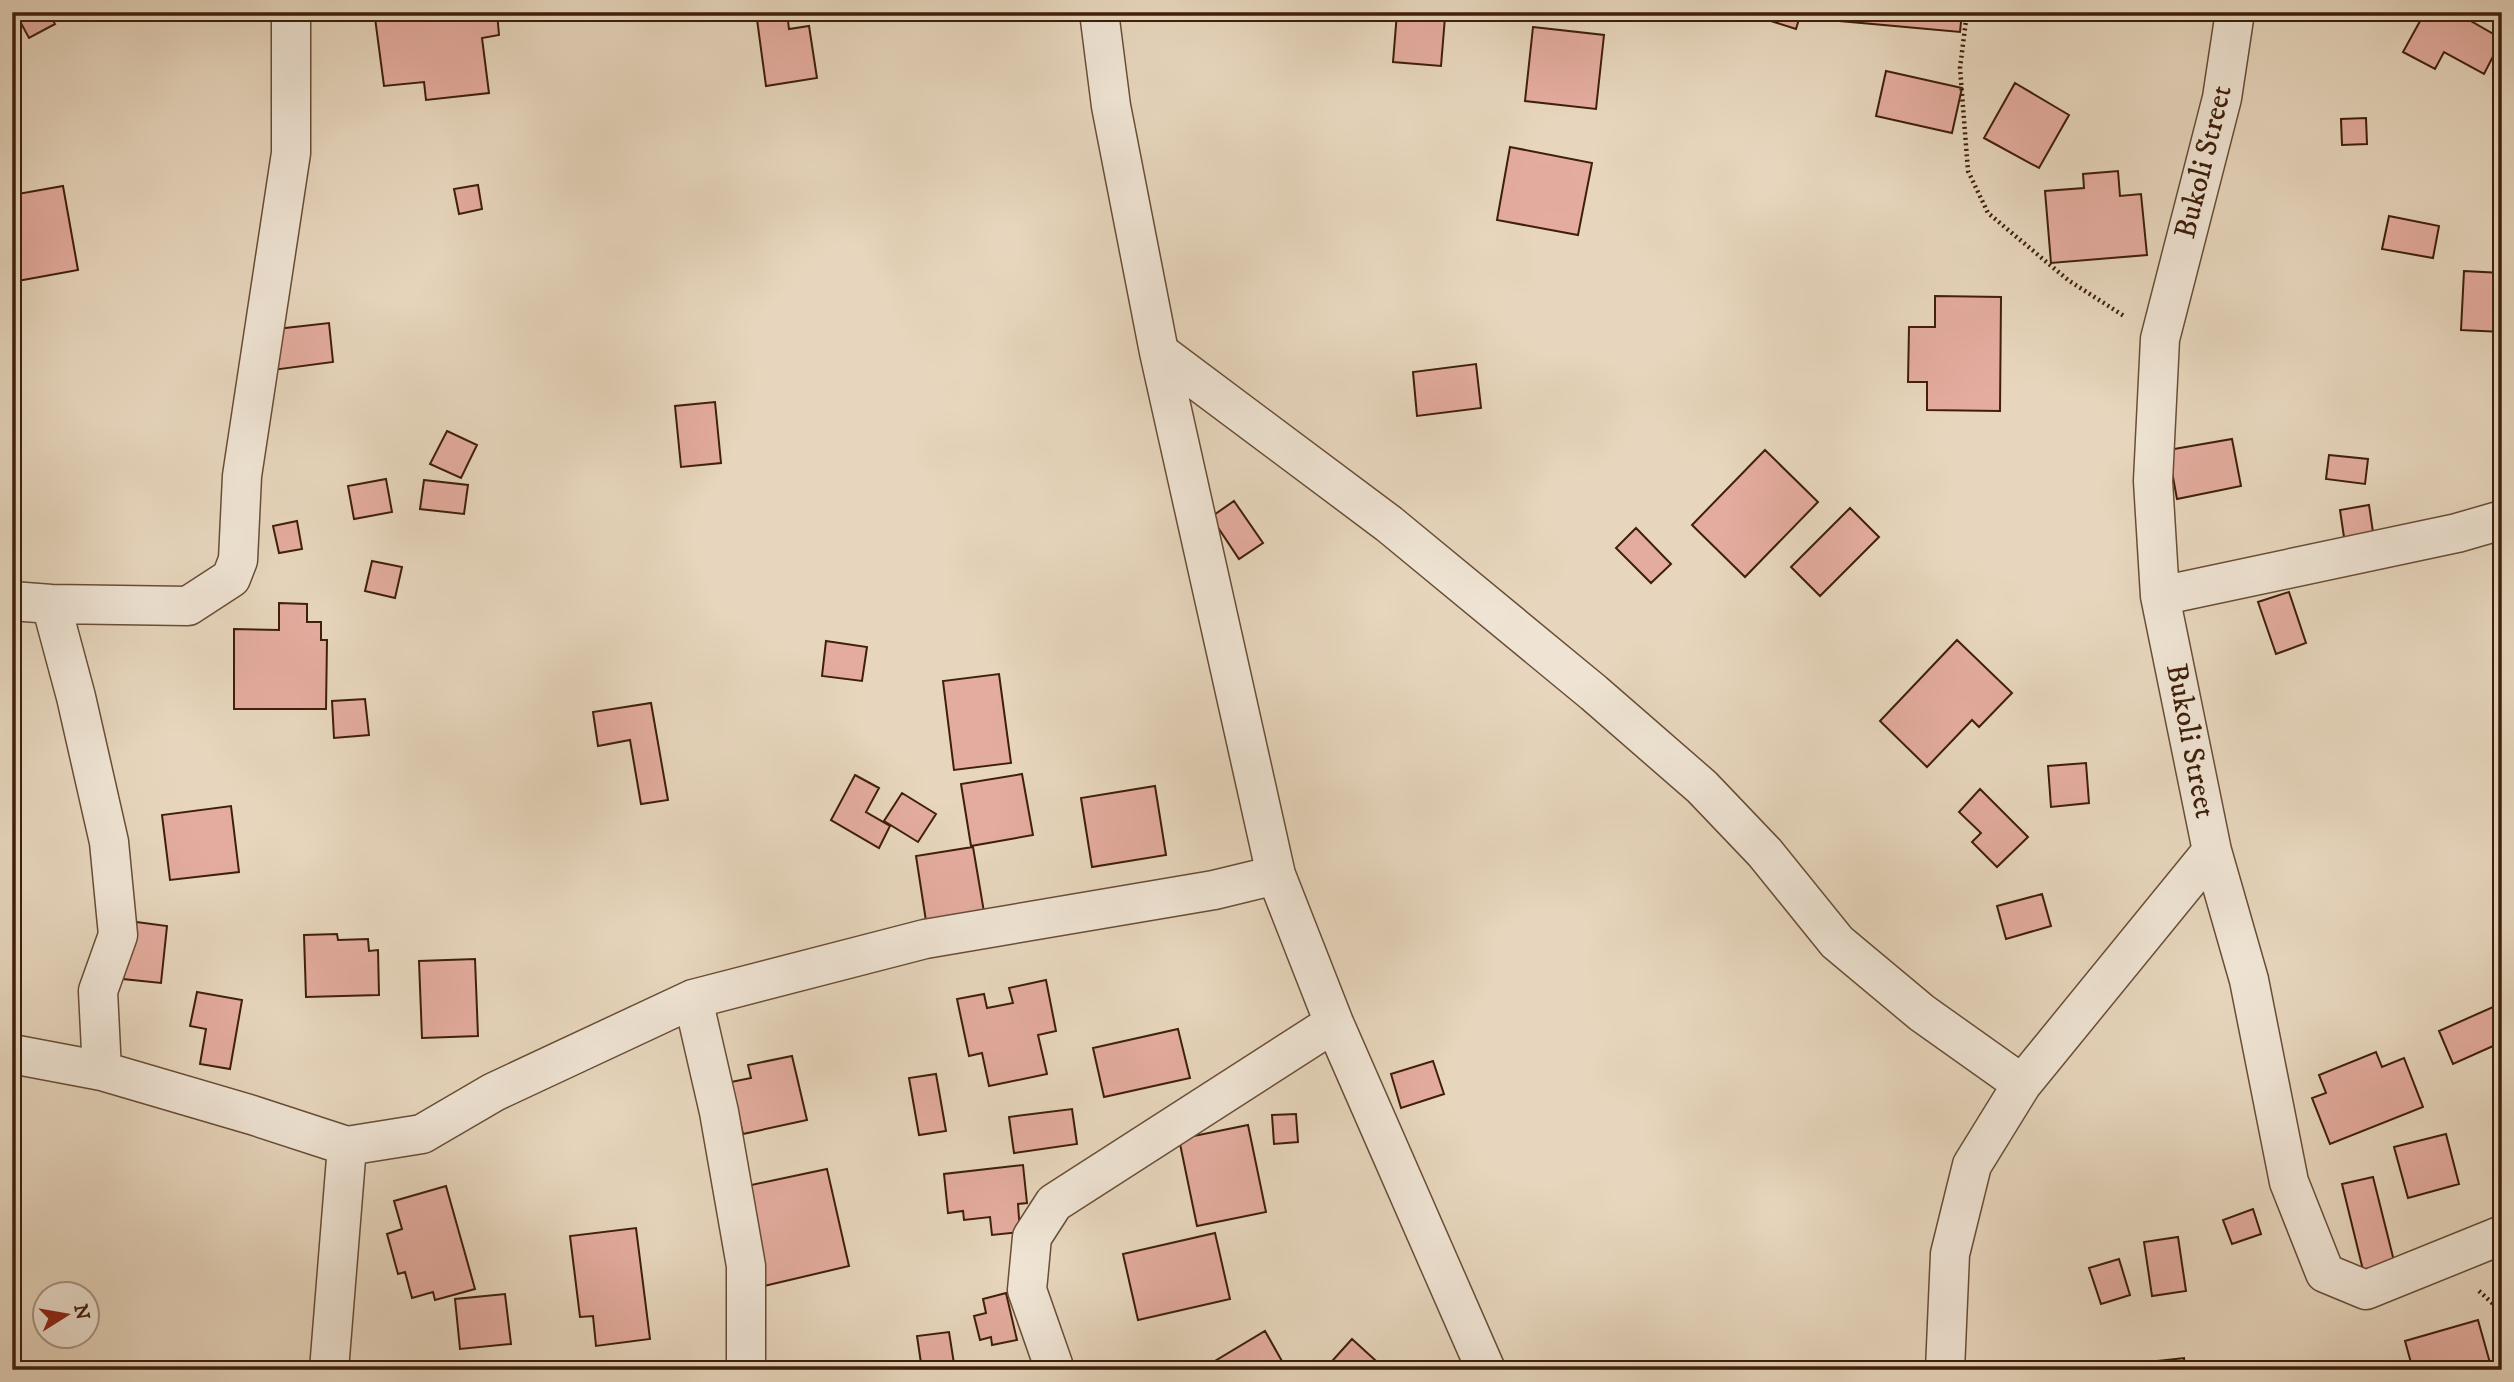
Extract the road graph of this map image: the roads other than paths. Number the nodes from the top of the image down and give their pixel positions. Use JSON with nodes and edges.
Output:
{"nodes":[{"id":1,"x":291,"y":12,"type":"edge"},
{"id":2,"x":1099,"y":12,"type":"edge"},
{"id":3,"x":2235,"y":12,"type":"edge"},
{"id":4,"x":1159,"y":352,"type":"junction"},
{"id":5,"x":2502,"y":520,"type":"edge"},
{"id":6,"x":2160,"y":596,"type":"junction"},
{"id":7,"x":12,"y":601,"type":"edge"},
{"id":8,"x":51,"y":604,"type":"junction"},
{"id":9,"x":2212,"y":851,"type":"junction"},
{"id":10,"x":1276,"y":875,"type":"junction"},
{"id":11,"x":693,"y":999,"type":"junction"},
{"id":12,"x":1334,"y":1023,"type":"junction"},
{"id":13,"x":12,"y":1054,"type":"edge"},
{"id":14,"x":102,"y":1071,"type":"junction"},
{"id":15,"x":2022,"y":1084,"type":"junction"},
{"id":16,"x":347,"y":1146,"type":"junction"},
{"id":17,"x":2502,"y":1235,"type":"edge"},
{"id":18,"x":329,"y":1370,"type":"edge"},
{"id":19,"x":746,"y":1370,"type":"edge"},
{"id":20,"x":1055,"y":1370,"type":"edge"},
{"id":21,"x":1486,"y":1370,"type":"edge"},
{"id":22,"x":1945,"y":1370,"type":"edge"}],
"edges":[{"from":1,"to":8,"type":"street"},
{"from":2,"to":4,"type":"street"},
{"from":3,"to":6,"type":"street","name":"Bukoli Street"},
{"from":4,"to":10,"type":"street"},
{"from":4,"to":15,"type":"street"},
{"from":5,"to":6,"type":"street"},
{"from":6,"to":9,"type":"street","name":"Bukoli Street"},
{"from":7,"to":8,"type":"street"},
{"from":8,"to":14,"type":"street"},
{"from":9,"to":15,"type":"street"},
{"from":9,"to":17,"type":"street","name":"Bukoli Street"},
{"from":10,"to":11,"type":"street"},
{"from":10,"to":12,"type":"street"},
{"from":11,"to":16,"type":"street"},
{"from":11,"to":19,"type":"street"},
{"from":12,"to":20,"type":"street"},
{"from":12,"to":21,"type":"street"},
{"from":13,"to":14,"type":"street"},
{"from":14,"to":16,"type":"street"},
{"from":15,"to":22,"type":"street"},
{"from":16,"to":18,"type":"street"}]}
